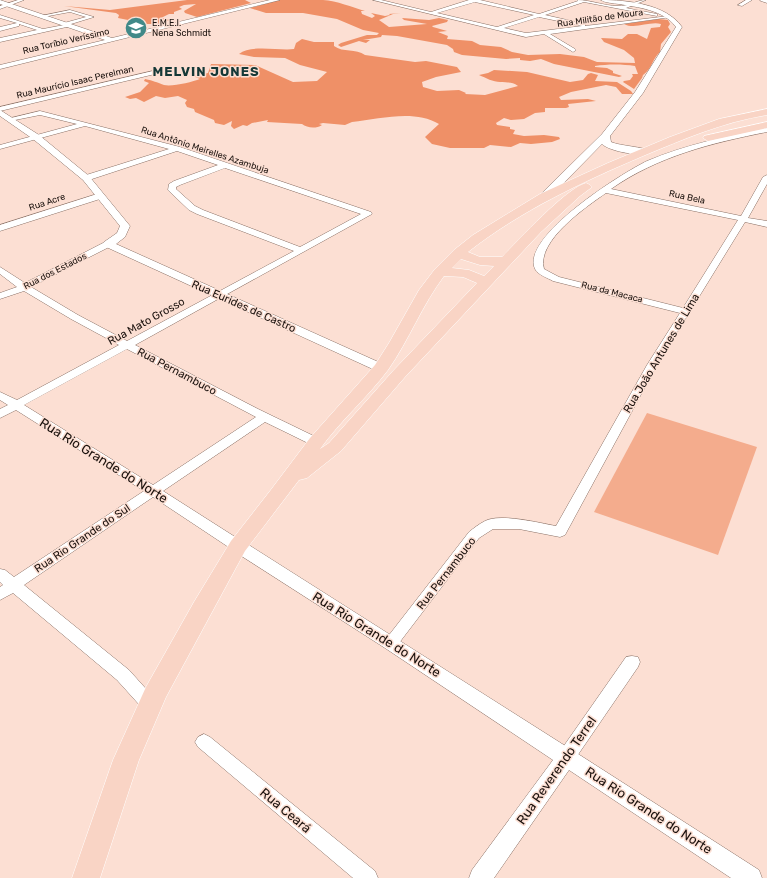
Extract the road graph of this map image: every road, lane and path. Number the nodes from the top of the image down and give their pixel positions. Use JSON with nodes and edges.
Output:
{"nodes":[{"id":1,"x":22,"y":0,"type":"edge"},
{"id":2,"x":276,"y":0,"type":"edge"},
{"id":3,"x":375,"y":0,"type":"edge"},
{"id":4,"x":475,"y":0,"type":"edge"},
{"id":5,"x":582,"y":0,"type":"edge"},
{"id":6,"x":604,"y":0,"type":"edge"},
{"id":7,"x":624,"y":0,"type":"edge"},
{"id":8,"x":644,"y":0,"type":"edge"},
{"id":9,"x":750,"y":0,"type":"edge"},
{"id":10,"x":763,"y":0,"type":"edge"},
{"id":11,"x":767,"y":1,"type":"edge"},
{"id":12,"x":0,"y":2,"type":"edge"},
{"id":13,"x":634,"y":4,"type":"junction"},
{"id":14,"x":10,"y":5,"type":"junction"},
{"id":15,"x":740,"y":5,"type":"dead end"},
{"id":16,"x":0,"y":8,"type":"edge"},
{"id":17,"x":620,"y":8,"type":"junction"},
{"id":18,"x":431,"y":13,"type":"junction"},
{"id":19,"x":539,"y":15,"type":"junction"},
{"id":20,"x":43,"y":16,"type":"junction"},
{"id":21,"x":667,"y":17,"type":"junction"},
{"id":22,"x":0,"y":18,"type":"edge"},
{"id":23,"x":67,"y":24,"type":"junction"},
{"id":24,"x":592,"y":26,"type":"junction"},
{"id":25,"x":497,"y":28,"type":"junction"},
{"id":26,"x":0,"y":29,"type":"edge"},
{"id":27,"x":42,"y":30,"type":"junction"},
{"id":28,"x":544,"y":33,"type":"junction"},
{"id":29,"x":0,"y":40,"type":"edge"},
{"id":30,"x":112,"y":40,"type":"junction"},
{"id":31,"x":574,"y":50,"type":"dead end"},
{"id":32,"x":0,"y":66,"type":"edge"},
{"id":33,"x":153,"y":73,"type":"dead end"},
{"id":34,"x":0,"y":109,"type":"edge"},
{"id":35,"x":0,"y":112,"type":"edge"},
{"id":36,"x":767,"y":112,"type":"edge"},
{"id":37,"x":10,"y":119,"type":"junction"},
{"id":38,"x":85,"y":124,"type":"junction"},
{"id":39,"x":767,"y":126,"type":"edge"},
{"id":40,"x":767,"y":130,"type":"edge"},
{"id":41,"x":605,"y":136,"type":"junction"},
{"id":42,"x":36,"y":137,"type":"junction"},
{"id":43,"x":0,"y":147,"type":"edge"},
{"id":44,"x":178,"y":149,"type":"junction"},
{"id":45,"x":644,"y":152,"type":"junction"},
{"id":46,"x":226,"y":165,"type":"junction"},
{"id":47,"x":767,"y":177,"type":"edge"},
{"id":48,"x":86,"y":178,"type":"junction"},
{"id":49,"x":604,"y":190,"type":"junction"},
{"id":50,"x":100,"y":196,"type":"junction"},
{"id":51,"x":544,"y":197,"type":"junction"},
{"id":52,"x":368,"y":214,"type":"joint"},
{"id":53,"x":743,"y":219,"type":"junction"},
{"id":54,"x":767,"y":224,"type":"edge"},
{"id":55,"x":0,"y":228,"type":"edge"},
{"id":56,"x":108,"y":244,"type":"junction"},
{"id":57,"x":300,"y":250,"type":"junction"},
{"id":58,"x":458,"y":253,"type":"junction"},
{"id":59,"x":504,"y":262,"type":"junction"},
{"id":60,"x":0,"y":270,"type":"edge"},
{"id":61,"x":440,"y":272,"type":"junction"},
{"id":62,"x":485,"y":282,"type":"junction"},
{"id":63,"x":23,"y":288,"type":"junction"},
{"id":64,"x":219,"y":294,"type":"junction"},
{"id":65,"x":0,"y":296,"type":"edge"},
{"id":66,"x":686,"y":310,"type":"junction"},
{"id":67,"x":127,"y":345,"type":"junction"},
{"id":68,"x":381,"y":368,"type":"junction"},
{"id":69,"x":0,"y":395,"type":"edge"},
{"id":70,"x":16,"y":405,"type":"junction"},
{"id":71,"x":0,"y":414,"type":"edge"},
{"id":72,"x":264,"y":417,"type":"junction"},
{"id":73,"x":316,"y":442,"type":"junction"},
{"id":74,"x":284,"y":487,"type":"junction"},
{"id":75,"x":153,"y":491,"type":"junction"},
{"id":76,"x":560,"y":532,"type":"joint"},
{"id":77,"x":238,"y":546,"type":"junction"},
{"id":78,"x":0,"y":574,"type":"edge"},
{"id":79,"x":13,"y":584,"type":"junction"},
{"id":80,"x":0,"y":594,"type":"edge"},
{"id":81,"x":391,"y":642,"type":"junction"},
{"id":82,"x":632,"y":662,"type":"dead end"},
{"id":83,"x":150,"y":705,"type":"junction"},
{"id":84,"x":204,"y":742,"type":"dead end"},
{"id":85,"x":567,"y":756,"type":"junction"},
{"id":86,"x":86,"y":878,"type":"edge"},
{"id":87,"x":368,"y":878,"type":"edge"},
{"id":88,"x":480,"y":878,"type":"edge"},
{"id":89,"x":751,"y":878,"type":"edge"}],
"edges":[{"from":1,"to":14,"type":"street"},
{"from":2,"to":30,"type":"street","name":"Rua Toríbio Veríssimo"},
{"from":3,"to":18,"type":"street","name":"Rua Militão de Moura"},
{"from":4,"to":18,"type":"street"},
{"from":4,"to":19,"type":"street"},
{"from":5,"to":17,"type":"street"},
{"from":5,"to":19,"type":"street"},
{"from":6,"to":13,"type":"main road"},
{"from":7,"to":13,"type":"street"},
{"from":8,"to":13,"type":"street"},
{"from":9,"to":15,"type":"street"},
{"from":10,"to":11,"type":"street"},
{"from":12,"to":14,"type":"street"},
{"from":13,"to":17,"type":"street"},
{"from":13,"to":21,"type":"main road"},
{"from":14,"to":16,"type":"street"},
{"from":14,"to":20,"type":"street"},
{"from":17,"to":21,"type":"street"},
{"from":18,"to":25,"type":"street","name":"Rua Militão de Moura"},
{"from":19,"to":24,"type":"street"},
{"from":19,"to":25,"type":"street"},
{"from":20,"to":23,"type":"street"},
{"from":20,"to":23,"type":"street"},
{"from":21,"to":24,"type":"street","name":"Rua Militão de Moura"},
{"from":21,"to":41,"type":"main road"},
{"from":22,"to":26,"type":"street"},
{"from":22,"to":27,"type":"street"},
{"from":23,"to":27,"type":"street"},
{"from":23,"to":30,"type":"street"},
{"from":24,"to":28,"type":"street","name":"Rua Militão de Moura"},
{"from":25,"to":28,"type":"street","name":"Rua Militão de Moura"},
{"from":27,"to":29,"type":"street"},
{"from":28,"to":31,"type":"street"},
{"from":30,"to":32,"type":"street","name":"Rua Toríbio Veríssimo"},
{"from":33,"to":34,"type":"street","name":"Rua Maurício Isaac Perelman"},
{"from":35,"to":37,"type":"street"},
{"from":36,"to":45,"type":"main road"},
{"from":37,"to":38,"type":"street","name":"Rua Antônio Meirelles Azambuja"},
{"from":37,"to":42,"type":"street"},
{"from":38,"to":42,"type":"street"},
{"from":38,"to":44,"type":"street","name":"Rua Antônio Meirelles Azambuja"},
{"from":39,"to":59,"type":"main road"},
{"from":40,"to":49,"type":"street"},
{"from":41,"to":45,"type":"main road"},
{"from":41,"to":51,"type":"main road"},
{"from":42,"to":43,"type":"street"},
{"from":42,"to":48,"type":"street"},
{"from":44,"to":46,"type":"street","name":"Rua Antônio Meirelles Azambuja"},
{"from":44,"to":48,"type":"street"},
{"from":45,"to":51,"type":"main road"},
{"from":46,"to":52,"type":"street","name":"Rua Antônio Meirelles Azambuja"},
{"from":46,"to":57,"type":"street"},
{"from":47,"to":53,"type":"street","name":"Rua João Antunes de Lima"},
{"from":48,"to":50,"type":"street"},
{"from":49,"to":53,"type":"street","name":"Rua Bela"},
{"from":49,"to":66,"type":"street","name":"Rua da Macaca"},
{"from":50,"to":55,"type":"street","name":"Rua Acre"},
{"from":50,"to":56,"type":"street"},
{"from":51,"to":58,"type":"main road"},
{"from":52,"to":57,"type":"street","name":"Rua Mato Grosso"},
{"from":53,"to":54,"type":"street","name":"Rua Bela"},
{"from":53,"to":66,"type":"street","name":"Rua João Antunes de Lima"},
{"from":56,"to":63,"type":"street","name":"Rua dos Estados"},
{"from":56,"to":64,"type":"street","name":"Rua Eurides de Castro"},
{"from":57,"to":64,"type":"street","name":"Rua Mato Grosso"},
{"from":58,"to":59,"type":"main road"},
{"from":58,"to":61,"type":"main road"},
{"from":59,"to":62,"type":"main road"},
{"from":60,"to":63,"type":"street","name":"Rua Pernambuco"},
{"from":61,"to":62,"type":"main road"},
{"from":61,"to":68,"type":"main road"},
{"from":62,"to":74,"type":"main road"},
{"from":63,"to":65,"type":"street","name":"Rua dos Estados"},
{"from":63,"to":67,"type":"street","name":"Rua Pernambuco"},
{"from":64,"to":67,"type":"street","name":"Rua Mato Grosso"},
{"from":64,"to":68,"type":"street","name":"Rua Eurides de Castro"},
{"from":66,"to":76,"type":"street","name":"Rua João Antunes de Lima"},
{"from":67,"to":70,"type":"street","name":"Rua Mato Grosso"},
{"from":67,"to":72,"type":"street","name":"Rua Pernambuco"},
{"from":68,"to":73,"type":"main road"},
{"from":69,"to":70,"type":"street","name":"Rua Rio Grande do Norte"},
{"from":70,"to":71,"type":"street","name":"Rua Mato Grosso"},
{"from":70,"to":75,"type":"street","name":"Rua Rio Grande do Norte"},
{"from":72,"to":73,"type":"street","name":"Rua Pernambuco"},
{"from":72,"to":75,"type":"street","name":"Rua Rio Grande do Sul"},
{"from":73,"to":74,"type":"main road"},
{"from":74,"to":77,"type":"main road"},
{"from":75,"to":77,"type":"street","name":"Rua Rio Grande do Norte"},
{"from":75,"to":79,"type":"street","name":"Rua Rio Grande do Sul"},
{"from":76,"to":81,"type":"street","name":"Rua Pernambuco"},
{"from":77,"to":81,"type":"street","name":"Rua Rio Grande do Norte"},
{"from":77,"to":83,"type":"main road"},
{"from":78,"to":79,"type":"street"},
{"from":79,"to":80,"type":"street","name":"Rua Rio Grande do Sul"},
{"from":79,"to":83,"type":"street"},
{"from":81,"to":85,"type":"street","name":"Rua Rio Grande do Norte"},
{"from":82,"to":85,"type":"street","name":"Rua Reverendo Terrel"},
{"from":83,"to":86,"type":"main road"},
{"from":84,"to":87,"type":"street","name":"Rua Ceará"},
{"from":85,"to":88,"type":"street","name":"Rua Reverendo Terrel"},
{"from":85,"to":89,"type":"street","name":"Rua Rio Grande do Norte"}]}
